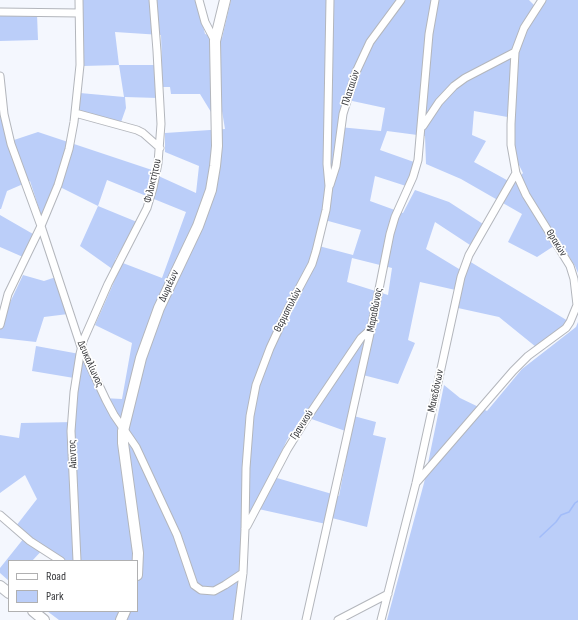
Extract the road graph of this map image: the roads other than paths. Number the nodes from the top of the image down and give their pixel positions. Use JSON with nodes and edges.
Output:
{"nodes":[{"id":1,"x":79,"y":0,"type":"edge"},
{"id":2,"x":153,"y":0,"type":"edge"},
{"id":3,"x":199,"y":0,"type":"edge"},
{"id":4,"x":225,"y":0,"type":"edge"},
{"id":5,"x":330,"y":0,"type":"edge"},
{"id":6,"x":401,"y":0,"type":"edge"},
{"id":7,"x":435,"y":0,"type":"edge"},
{"id":8,"x":542,"y":0,"type":"edge"},
{"id":9,"x":0,"y":12,"type":"edge"},
{"id":10,"x":79,"y":13,"type":"junction"},
{"id":11,"x":215,"y":41,"type":"junction"},
{"id":12,"x":515,"y":52,"type":"junction"},
{"id":13,"x":0,"y":76,"type":"edge"},
{"id":14,"x":75,"y":113,"type":"junction"},
{"id":15,"x":2,"y":117,"type":"edge"},
{"id":16,"x":422,"y":128,"type":"junction"},
{"id":17,"x":160,"y":148,"type":"junction"},
{"id":18,"x":516,"y":173,"type":"junction"},
{"id":19,"x":329,"y":186,"type":"junction"},
{"id":20,"x":41,"y":226,"type":"junction"},
{"id":21,"x":576,"y":279,"type":"edge"},
{"id":22,"x":0,"y":325,"type":"edge"},
{"id":23,"x":371,"y":329,"type":"junction"},
{"id":24,"x":81,"y":347,"type":"junction"},
{"id":25,"x":124,"y":427,"type":"junction"},
{"id":26,"x":416,"y":483,"type":"junction"},
{"id":27,"x":0,"y":515,"type":"edge"},
{"id":28,"x":246,"y":529,"type":"junction"},
{"id":29,"x":59,"y":560,"type":"edge"},
{"id":30,"x":77,"y":560,"type":"edge"},
{"id":31,"x":138,"y":560,"type":"edge"},
{"id":32,"x":243,"y":573,"type":"junction"},
{"id":33,"x":0,"y":586,"type":"edge"},
{"id":34,"x":8,"y":592,"type":"edge"},
{"id":35,"x":388,"y":594,"type":"junction"},
{"id":36,"x":33,"y":612,"type":"edge"},
{"id":37,"x":44,"y":620,"type":"edge"},
{"id":38,"x":237,"y":620,"type":"edge"},
{"id":39,"x":306,"y":620,"type":"edge"},
{"id":40,"x":338,"y":620,"type":"edge"},
{"id":41,"x":381,"y":620,"type":"edge"}],
"edges":[{"from":1,"to":10,"type":"street"},
{"from":2,"to":17,"type":"street","name":"Φιλοκτήτου"},
{"from":3,"to":11,"type":"street"},
{"from":4,"to":11,"type":"street","name":"Δωριέων"},
{"from":5,"to":19,"type":"street","name":"Θερμοπυλών"},
{"from":6,"to":19,"type":"street","name":"Πλαταιών"},
{"from":7,"to":16,"type":"street","name":"Μαραθώνος"},
{"from":8,"to":12,"type":"street","name":"Θρακών"},
{"from":9,"to":10,"type":"street"},
{"from":10,"to":14,"type":"street"},
{"from":11,"to":25,"type":"street","name":"Δωριέων"},
{"from":12,"to":16,"type":"street"},
{"from":12,"to":18,"type":"street","name":"Θρακών"},
{"from":13,"to":15,"type":"street","name":"Δευκαλίωνος"},
{"from":14,"to":17,"type":"street"},
{"from":14,"to":20,"type":"street"},
{"from":15,"to":20,"type":"street","name":"Δευκαλίωνος"},
{"from":16,"to":23,"type":"street","name":"Μαραθώνος"},
{"from":17,"to":24,"type":"street","name":"Φιλοκτήτου"},
{"from":18,"to":21,"type":"street","name":"Θρακών"},
{"from":18,"to":26,"type":"street","name":"Μακεδόνων"},
{"from":19,"to":28,"type":"street","name":"Θερμοπυλών"},
{"from":20,"to":22,"type":"street"},
{"from":20,"to":24,"type":"street","name":"Δευκαλίωνος"},
{"from":21,"to":26,"type":"street","name":"Θρακών"},
{"from":23,"to":28,"type":"street","name":"Γρανικού"},
{"from":23,"to":39,"type":"street","name":"Μαραθώνος"},
{"from":24,"to":25,"type":"street","name":"Δευκαλίωνος"},
{"from":24,"to":30,"type":"street","name":"Aiαντος"},
{"from":25,"to":31,"type":"street","name":"Δωριέων"},
{"from":25,"to":32,"type":"street","name":"Δευκαλίωνος"},
{"from":26,"to":35,"type":"street","name":"Μακεδόνων"},
{"from":27,"to":29,"type":"street"},
{"from":28,"to":32,"type":"street","name":"Θερμοπυλών"},
{"from":32,"to":38,"type":"street","name":"Θερμοπυλών"},
{"from":33,"to":34,"type":"street"},
{"from":35,"to":40,"type":"street"},
{"from":35,"to":41,"type":"street","name":"Μακεδόνων"},
{"from":36,"to":37,"type":"street"}]}
